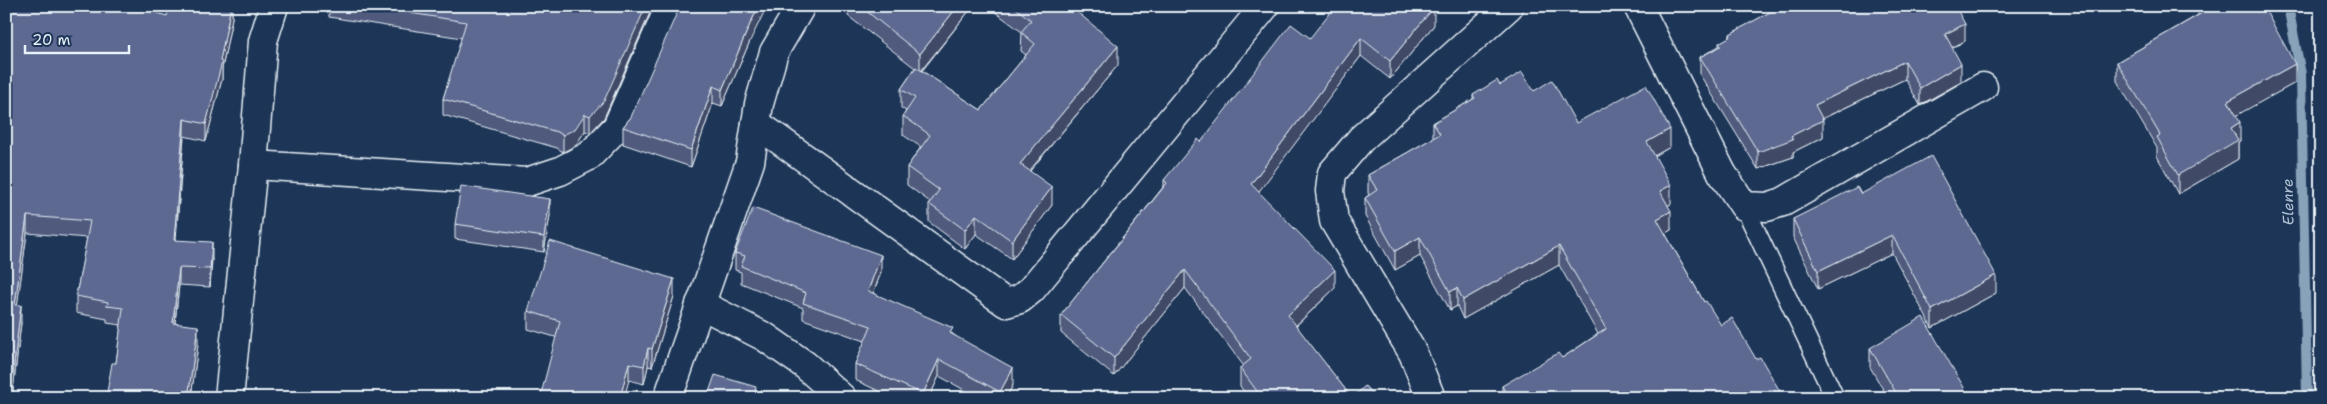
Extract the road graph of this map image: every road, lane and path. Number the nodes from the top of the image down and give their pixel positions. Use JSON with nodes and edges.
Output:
{"nodes":[{"id":1,"x":274,"y":6,"type":"edge"},
{"id":2,"x":670,"y":6,"type":"edge"},
{"id":3,"x":801,"y":6,"type":"edge"},
{"id":4,"x":1265,"y":6,"type":"edge"},
{"id":5,"x":1509,"y":6,"type":"edge"},
{"id":6,"x":1638,"y":6,"type":"edge"},
{"id":7,"x":1983,"y":87,"type":"dead end"},
{"id":8,"x":756,"y":123,"type":"junction"},
{"id":9,"x":253,"y":164,"type":"junction"},
{"id":10,"x":1744,"y":206,"type":"junction"},
{"id":11,"x":700,"y":304,"type":"junction"},
{"id":12,"x":229,"y":398,"type":"edge"},
{"id":13,"x":668,"y":398,"type":"edge"},
{"id":14,"x":842,"y":398,"type":"edge"},
{"id":15,"x":1431,"y":398,"type":"edge"},
{"id":16,"x":1835,"y":398,"type":"edge"}],
"edges":[{"from":1,"to":9,"type":"street"},
{"from":2,"to":9,"type":"street"},
{"from":3,"to":8,"type":"street"},
{"from":4,"to":8,"type":"street"},
{"from":5,"to":15,"type":"street"},
{"from":6,"to":10,"type":"street"},
{"from":7,"to":10,"type":"street"},
{"from":8,"to":11,"type":"street"},
{"from":9,"to":12,"type":"street"},
{"from":10,"to":16,"type":"lane"},
{"from":11,"to":13,"type":"street"},
{"from":11,"to":14,"type":"street"}]}
